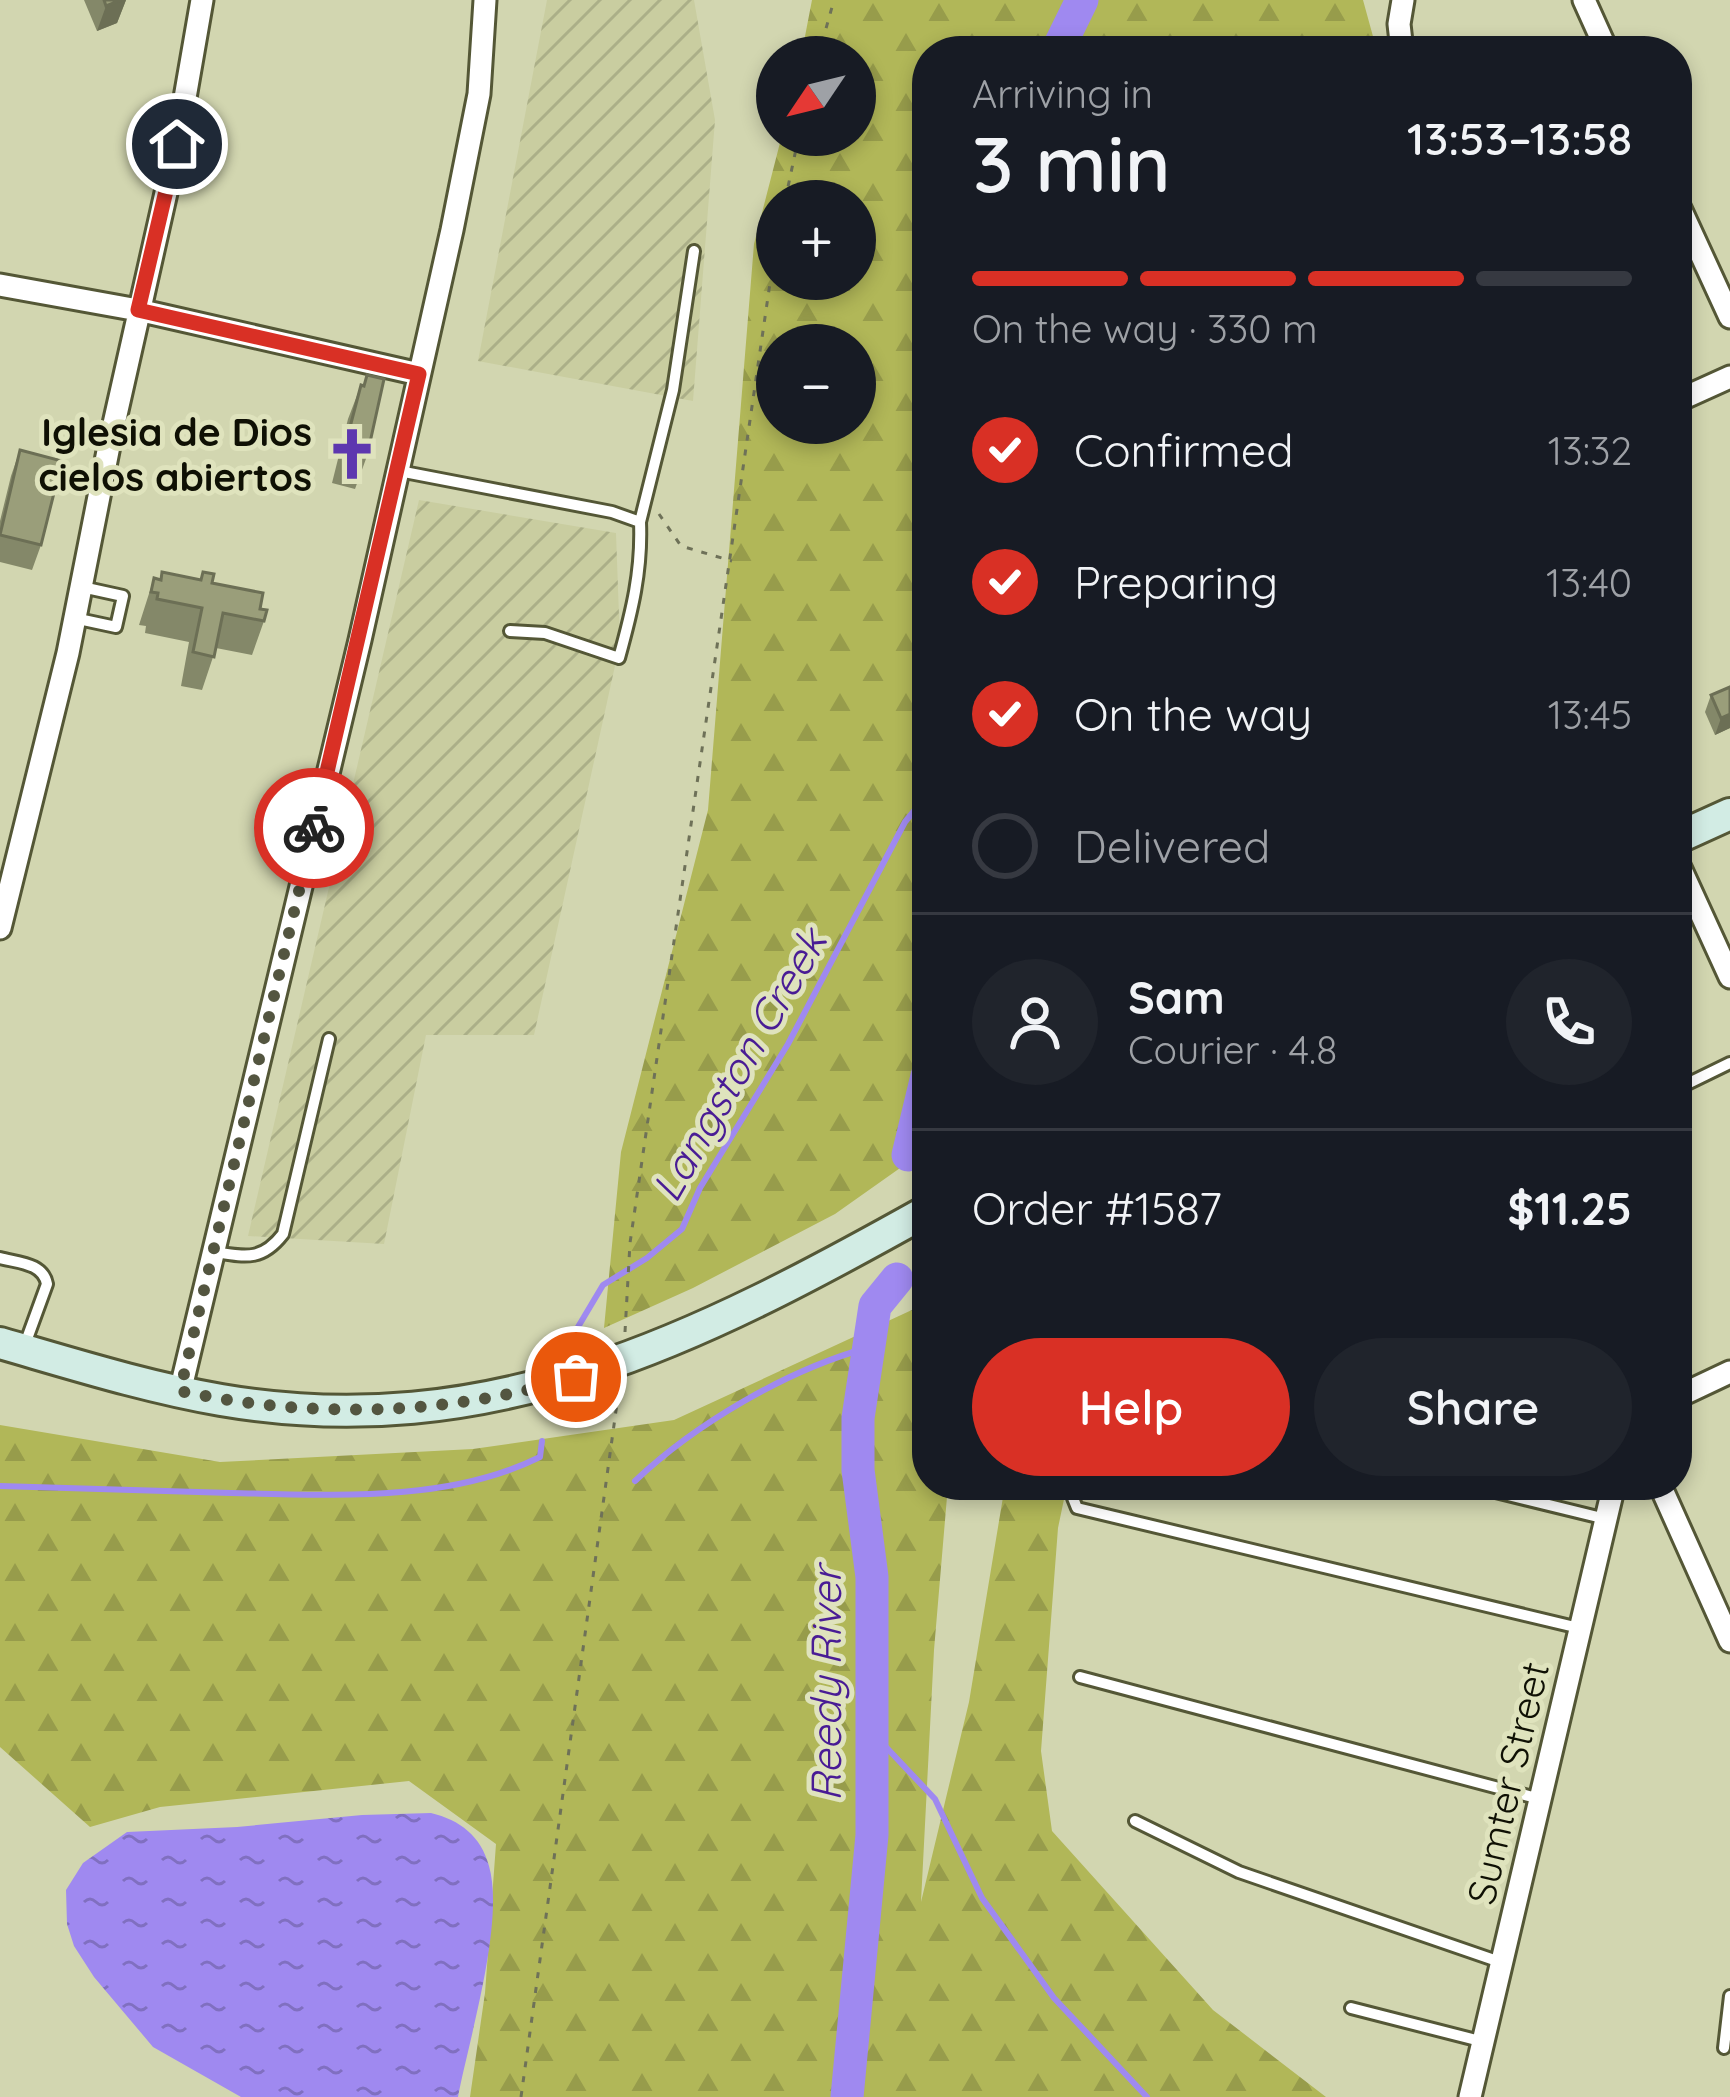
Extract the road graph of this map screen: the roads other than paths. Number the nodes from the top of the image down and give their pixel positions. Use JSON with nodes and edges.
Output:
{"nodes":[{"id":1,"x":202,"y":0,"type":"edge"},
{"id":2,"x":485,"y":0,"type":"edge"},
{"id":3,"x":1403,"y":0,"type":"edge"},
{"id":4,"x":1584,"y":0,"type":"edge"},
{"id":5,"x":1400,"y":36,"type":"edge"},
{"id":6,"x":1600,"y":36,"type":"edge"},
{"id":7,"x":1692,"y":235,"type":"edge"},
{"id":8,"x":694,"y":251,"type":"dead end"},
{"id":9,"x":0,"y":284,"type":"edge"},
{"id":10,"x":138,"y":310,"type":"junction"},
{"id":11,"x":1730,"y":317,"type":"edge"},
{"id":12,"x":419,"y":374,"type":"junction"},
{"id":13,"x":1730,"y":377,"type":"edge"},
{"id":14,"x":1692,"y":394,"type":"edge"},
{"id":15,"x":399,"y":471,"type":"junction"},
{"id":16,"x":640,"y":522,"type":"junction"},
{"id":17,"x":80,"y":586,"type":"junction"},
{"id":18,"x":74,"y":618,"type":"junction"},
{"id":19,"x":510,"y":632,"type":"dead end"},
{"id":20,"x":1730,"y":814,"type":"edge"},
{"id":21,"x":1692,"y":831,"type":"edge"},
{"id":22,"x":1692,"y":895,"type":"edge"},
{"id":23,"x":0,"y":928,"type":"edge"},
{"id":24,"x":1730,"y":977,"type":"edge"},
{"id":25,"x":328,"y":1039,"type":"dead end"},
{"id":26,"x":1730,"y":1063,"type":"edge"},
{"id":27,"x":1692,"y":1082,"type":"edge"},
{"id":28,"x":912,"y":1219,"type":"edge"},
{"id":29,"x":211,"y":1252,"type":"junction"},
{"id":30,"x":0,"y":1258,"type":"edge"},
{"id":31,"x":11,"y":1347,"type":"edge"},
{"id":32,"x":1730,"y":1372,"type":"edge"},
{"id":33,"x":1692,"y":1390,"type":"edge"},
{"id":34,"x":180,"y":1391,"type":"junction"},
{"id":35,"x":1073,"y":1500,"type":"edge"},
{"id":36,"x":1528,"y":1500,"type":"edge"},
{"id":37,"x":1610,"y":1500,"type":"edge"},
{"id":38,"x":1667,"y":1500,"type":"edge"},
{"id":39,"x":1606,"y":1519,"type":"junction"},
{"id":40,"x":1582,"y":1629,"type":"junction"},
{"id":41,"x":1730,"y":1641,"type":"edge"},
{"id":42,"x":1079,"y":1677,"type":"dead end"},
{"id":43,"x":1540,"y":1799,"type":"junction"},
{"id":44,"x":1135,"y":1821,"type":"dead end"},
{"id":45,"x":1503,"y":1963,"type":"junction"},
{"id":46,"x":1730,"y":1996,"type":"edge"},
{"id":47,"x":1352,"y":2008,"type":"dead end"},
{"id":48,"x":1484,"y":2042,"type":"junction"},
{"id":49,"x":1724,"y":2048,"type":"dead end"},
{"id":50,"x":1470,"y":2097,"type":"edge"}],
"edges":[{"from":1,"to":10,"type":"street"},
{"from":2,"to":12,"type":"street"},
{"from":3,"to":5,"type":"street"},
{"from":4,"to":6,"type":"street"},
{"from":7,"to":11,"type":"street"},
{"from":8,"to":16,"type":"lane"},
{"from":9,"to":10,"type":"street"},
{"from":10,"to":12,"type":"street"},
{"from":10,"to":17,"type":"street"},
{"from":12,"to":15,"type":"street"},
{"from":13,"to":14,"type":"street"},
{"from":15,"to":16,"type":"lane"},
{"from":15,"to":29,"type":"street"},
{"from":16,"to":19,"type":"lane"},
{"from":17,"to":18,"type":"street"},
{"from":17,"to":18,"type":"lane"},
{"from":18,"to":23,"type":"street"},
{"from":20,"to":21,"type":"main road"},
{"from":22,"to":24,"type":"street"},
{"from":25,"to":29,"type":"lane"},
{"from":26,"to":27,"type":"lane"},
{"from":28,"to":34,"type":"main road"},
{"from":29,"to":34,"type":"street"},
{"from":30,"to":31,"type":"lane"},
{"from":31,"to":34,"type":"main road"},
{"from":32,"to":33,"type":"street"},
{"from":35,"to":40,"type":"lane"},
{"from":36,"to":39,"type":"lane"},
{"from":37,"to":39,"type":"street","name":"Sumter Street"},
{"from":38,"to":41,"type":"street"},
{"from":39,"to":40,"type":"street","name":"Sumter Street"},
{"from":40,"to":43,"type":"street","name":"Sumter Street"},
{"from":42,"to":43,"type":"lane"},
{"from":43,"to":45,"type":"street","name":"Sumter Street"},
{"from":44,"to":45,"type":"lane"},
{"from":45,"to":48,"type":"street","name":"Sumter Street"},
{"from":46,"to":49,"type":"lane"},
{"from":47,"to":48,"type":"lane"},
{"from":48,"to":50,"type":"street","name":"Sumter Street"}]}
